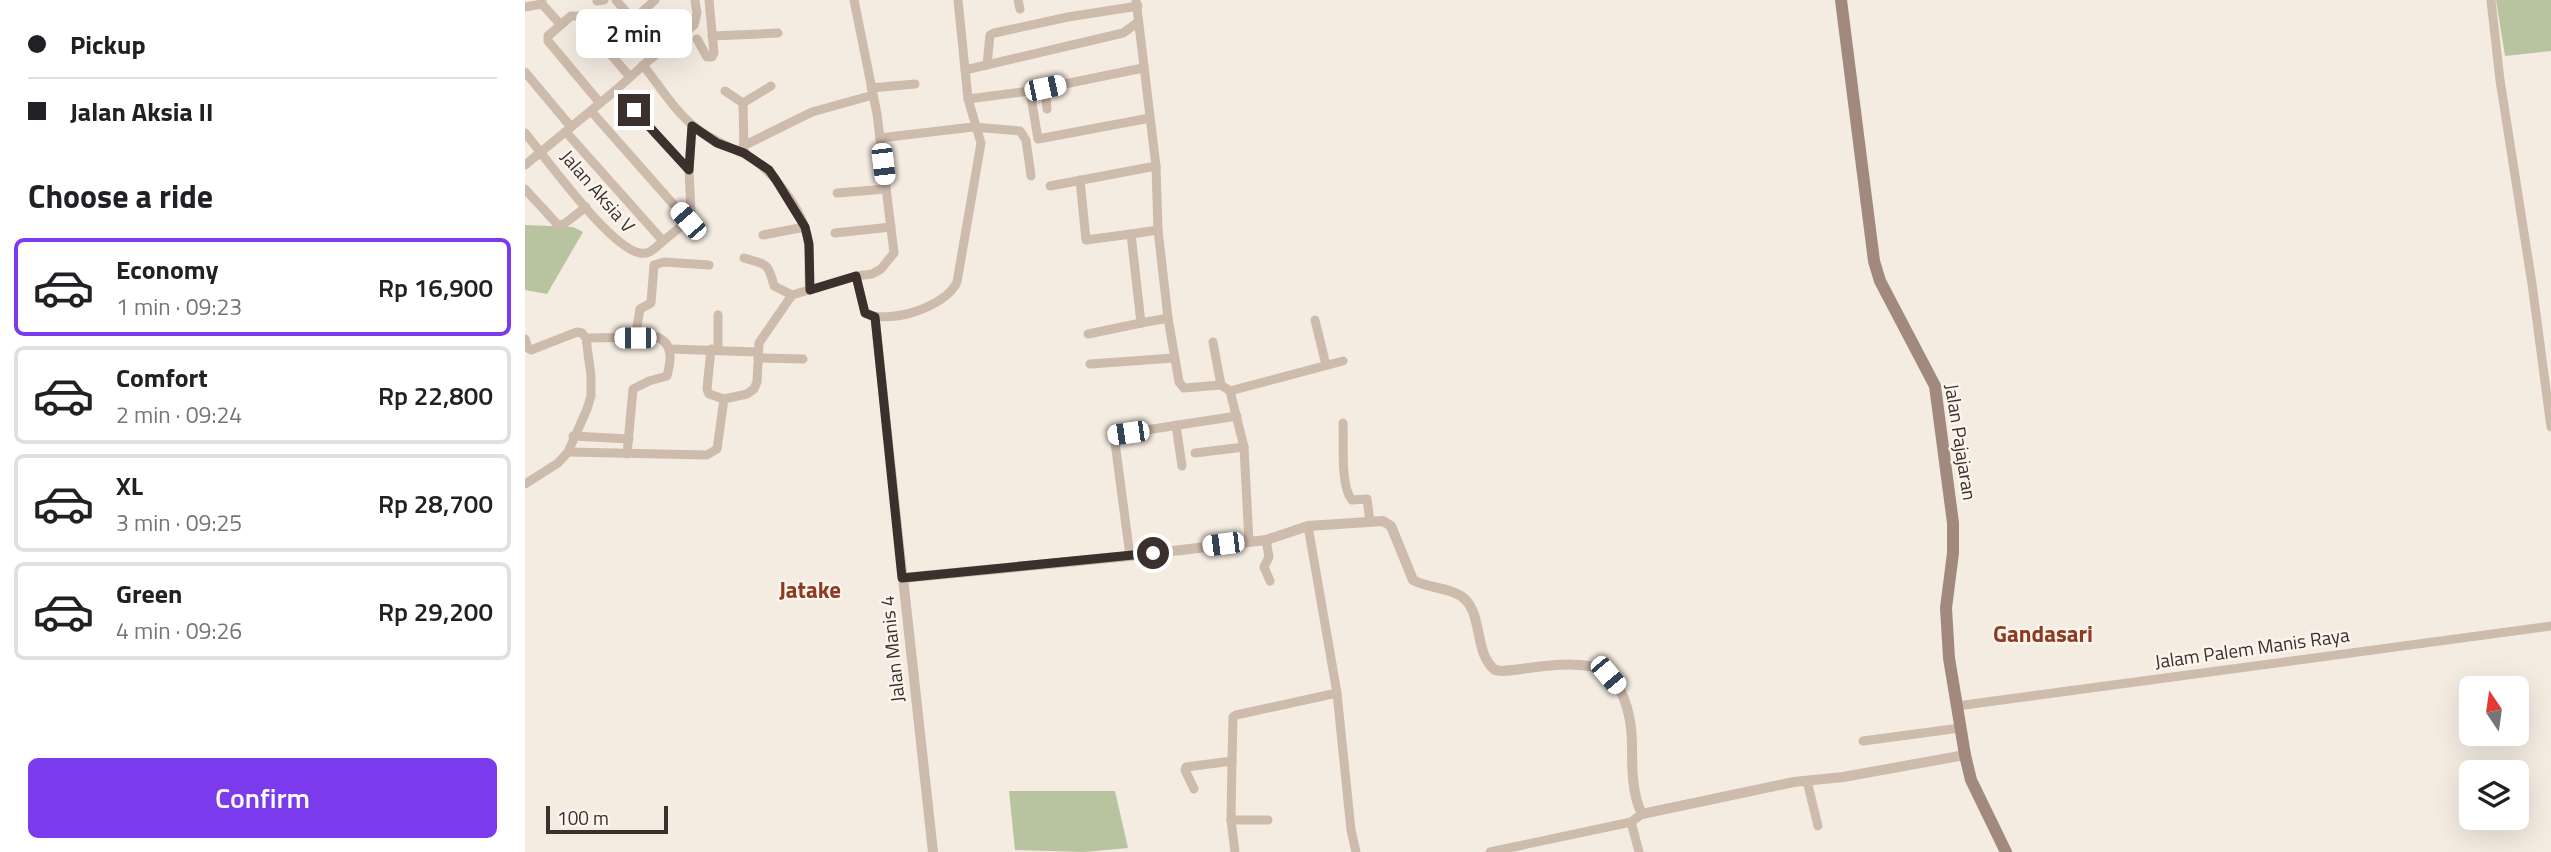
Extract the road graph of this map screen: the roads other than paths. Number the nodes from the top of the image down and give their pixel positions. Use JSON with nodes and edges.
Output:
{"nodes":[{"id":1,"x":604,"y":0,"type":"edge"},
{"id":2,"x":616,"y":0,"type":"edge"},
{"id":3,"x":655,"y":0,"type":"edge"},
{"id":4,"x":695,"y":0,"type":"edge"},
{"id":5,"x":709,"y":0,"type":"edge"},
{"id":6,"x":854,"y":0,"type":"edge"},
{"id":7,"x":958,"y":0,"type":"edge"},
{"id":8,"x":1841,"y":0,"type":"edge"},
{"id":9,"x":2491,"y":0,"type":"edge"},
{"id":10,"x":597,"y":1,"type":"edge"},
{"id":11,"x":542,"y":2,"type":"edge"},
{"id":12,"x":1137,"y":3,"type":"edge"},
{"id":13,"x":525,"y":7,"type":"edge"},
{"id":14,"x":1137,"y":23,"type":"junction"},
{"id":15,"x":560,"y":24,"type":"junction"},
{"id":16,"x":778,"y":33,"type":"dead end"},
{"id":17,"x":712,"y":36,"type":"junction"},
{"id":18,"x":697,"y":40,"type":"dead end"},
{"id":19,"x":643,"y":65,"type":"junction"},
{"id":20,"x":987,"y":65,"type":"junction"},
{"id":21,"x":1143,"y":68,"type":"junction"},
{"id":22,"x":965,"y":70,"type":"junction"},
{"id":23,"x":525,"y":72,"type":"edge"},
{"id":24,"x":630,"y":77,"type":"junction"},
{"id":25,"x":915,"y":84,"type":"dead end"},
{"id":26,"x":771,"y":86,"type":"dead end"},
{"id":27,"x":1045,"y":88,"type":"junction"},
{"id":28,"x":616,"y":90,"type":"junction"},
{"id":29,"x":725,"y":91,"type":"dead end"},
{"id":30,"x":872,"y":91,"type":"junction"},
{"id":31,"x":1030,"y":91,"type":"junction"},
{"id":32,"x":968,"y":99,"type":"junction"},
{"id":33,"x":600,"y":103,"type":"junction"},
{"id":34,"x":743,"y":103,"type":"junction"},
{"id":35,"x":1047,"y":109,"type":"dead end"},
{"id":36,"x":591,"y":111,"type":"junction"},
{"id":37,"x":1150,"y":118,"type":"junction"},
{"id":38,"x":692,"y":126,"type":"junction"},
{"id":39,"x":971,"y":128,"type":"junction"},
{"id":40,"x":569,"y":129,"type":"junction"},
{"id":41,"x":525,"y":133,"type":"edge"},
{"id":42,"x":880,"y":138,"type":"junction"},
{"id":43,"x":743,"y":149,"type":"junction"},
{"id":44,"x":541,"y":152,"type":"junction"},
{"id":45,"x":525,"y":165,"type":"edge"},
{"id":46,"x":1156,"y":166,"type":"junction"},
{"id":47,"x":689,"y":170,"type":"junction"},
{"id":48,"x":1031,"y":176,"type":"dead end"},
{"id":49,"x":1080,"y":180,"type":"junction"},
{"id":50,"x":1050,"y":186,"type":"dead end"},
{"id":51,"x":525,"y":189,"type":"edge"},
{"id":52,"x":886,"y":189,"type":"junction"},
{"id":53,"x":837,"y":193,"type":"dead end"},
{"id":54,"x":586,"y":207,"type":"junction"},
{"id":55,"x":688,"y":221,"type":"junction"},
{"id":56,"x":805,"y":227,"type":"junction"},
{"id":57,"x":891,"y":227,"type":"junction"},
{"id":58,"x":1158,"y":230,"type":"junction"},
{"id":59,"x":835,"y":233,"type":"dead end"},
{"id":60,"x":1131,"y":234,"type":"junction"},
{"id":61,"x":763,"y":235,"type":"dead end"},
{"id":62,"x":661,"y":239,"type":"junction"},
{"id":63,"x":744,"y":258,"type":"dead end"},
{"id":64,"x":709,"y":265,"type":"dead end"},
{"id":65,"x":856,"y":276,"type":"junction"},
{"id":66,"x":810,"y":290,"type":"junction"},
{"id":67,"x":792,"y":295,"type":"junction"},
{"id":68,"x":718,"y":315,"type":"dead end"},
{"id":69,"x":875,"y":317,"type":"junction"},
{"id":70,"x":1168,"y":318,"type":"junction"},
{"id":71,"x":1315,"y":320,"type":"dead end"},
{"id":72,"x":1141,"y":323,"type":"junction"},
{"id":73,"x":1088,"y":334,"type":"dead end"},
{"id":74,"x":586,"y":338,"type":"junction"},
{"id":75,"x":635,"y":338,"type":"junction"},
{"id":76,"x":525,"y":339,"type":"edge"},
{"id":77,"x":1213,"y":342,"type":"dead end"},
{"id":78,"x":670,"y":349,"type":"junction"},
{"id":79,"x":715,"y":349,"type":"junction"},
{"id":80,"x":757,"y":355,"type":"junction"},
{"id":81,"x":1174,"y":358,"type":"junction"},
{"id":82,"x":803,"y":359,"type":"dead end"},
{"id":83,"x":1343,"y":361,"type":"dead end"},
{"id":84,"x":1090,"y":365,"type":"dead end"},
{"id":85,"x":1326,"y":365,"type":"junction"},
{"id":86,"x":1225,"y":388,"type":"junction"},
{"id":87,"x":724,"y":399,"type":"junction"},
{"id":88,"x":1237,"y":416,"type":"junction"},
{"id":89,"x":1343,"y":424,"type":"dead end"},
{"id":90,"x":1177,"y":425,"type":"junction"},
{"id":91,"x":2551,"y":427,"type":"edge"},
{"id":92,"x":573,"y":436,"type":"junction"},
{"id":93,"x":629,"y":439,"type":"junction"},
{"id":94,"x":1244,"y":447,"type":"junction"},
{"id":95,"x":568,"y":452,"type":"junction"},
{"id":96,"x":1195,"y":453,"type":"dead end"},
{"id":97,"x":627,"y":454,"type":"junction"},
{"id":98,"x":1182,"y":466,"type":"dead end"},
{"id":99,"x":525,"y":484,"type":"edge"},
{"id":100,"x":1370,"y":522,"type":"junction"},
{"id":101,"x":1308,"y":526,"type":"junction"},
{"id":102,"x":1266,"y":540,"type":"junction"},
{"id":103,"x":1249,"y":542,"type":"junction"},
{"id":104,"x":1130,"y":556,"type":"junction"},
{"id":105,"x":902,"y":578,"type":"junction"},
{"id":106,"x":1270,"y":581,"type":"dead end"},
{"id":107,"x":2551,"y":626,"type":"edge"},
{"id":108,"x":1337,"y":693,"type":"junction"},
{"id":109,"x":1957,"y":706,"type":"junction"},
{"id":110,"x":1960,"y":728,"type":"junction"},
{"id":111,"x":1863,"y":741,"type":"dead end"},
{"id":112,"x":1965,"y":755,"type":"junction"},
{"id":113,"x":1232,"y":761,"type":"junction"},
{"id":114,"x":1807,"y":781,"type":"junction"},
{"id":115,"x":1194,"y":789,"type":"dead end"},
{"id":116,"x":1642,"y":814,"type":"junction"},
{"id":117,"x":1231,"y":820,"type":"junction"},
{"id":118,"x":1268,"y":820,"type":"dead end"},
{"id":119,"x":1631,"y":822,"type":"junction"},
{"id":120,"x":1818,"y":826,"type":"dead end"},
{"id":121,"x":1531,"y":849,"type":"edge"},
{"id":122,"x":933,"y":852,"type":"edge"},
{"id":123,"x":1235,"y":852,"type":"edge"},
{"id":124,"x":1356,"y":852,"type":"edge"},
{"id":125,"x":1490,"y":852,"type":"edge"},
{"id":126,"x":1639,"y":852,"type":"edge"},
{"id":127,"x":2006,"y":852,"type":"edge"}],
"edges":[{"from":1,"to":10,"type":"street"},
{"from":2,"to":3,"type":"street"},
{"from":4,"to":19,"type":"street"},
{"from":5,"to":17,"type":"street"},
{"from":6,"to":30,"type":"street"},
{"from":7,"to":22,"type":"street"},
{"from":8,"to":109,"type":"main road","name":"Jalan Pajajaran"},
{"from":9,"to":91,"type":"street"},
{"from":11,"to":13,"type":"street"},
{"from":11,"to":15,"type":"street"},
{"from":12,"to":14,"type":"street"},
{"from":12,"to":20,"type":"street"},
{"from":14,"to":20,"type":"street"},
{"from":14,"to":21,"type":"street"},
{"from":15,"to":24,"type":"street"},
{"from":15,"to":33,"type":"street"},
{"from":16,"to":17,"type":"street"},
{"from":17,"to":18,"type":"street"},
{"from":19,"to":24,"type":"street"},
{"from":19,"to":38,"type":"street"},
{"from":20,"to":22,"type":"street"},
{"from":21,"to":27,"type":"street"},
{"from":21,"to":37,"type":"street"},
{"from":22,"to":32,"type":"street"},
{"from":23,"to":40,"type":"street"},
{"from":24,"to":28,"type":"street"},
{"from":25,"to":30,"type":"street"},
{"from":26,"to":34,"type":"street"},
{"from":27,"to":31,"type":"street"},
{"from":27,"to":35,"type":"street"},
{"from":28,"to":33,"type":"street"},
{"from":28,"to":47,"type":"street"},
{"from":29,"to":34,"type":"street"},
{"from":30,"to":42,"type":"street"},
{"from":30,"to":43,"type":"street"},
{"from":31,"to":32,"type":"street"},
{"from":31,"to":37,"type":"street"},
{"from":32,"to":39,"type":"street"},
{"from":33,"to":36,"type":"street"},
{"from":34,"to":43,"type":"street"},
{"from":36,"to":40,"type":"street"},
{"from":36,"to":55,"type":"street"},
{"from":37,"to":46,"type":"street"},
{"from":38,"to":43,"type":"street"},
{"from":38,"to":47,"type":"street"},
{"from":39,"to":42,"type":"street"},
{"from":39,"to":48,"type":"street"},
{"from":39,"to":69,"type":"street"},
{"from":40,"to":44,"type":"street"},
{"from":40,"to":62,"type":"street"},
{"from":41,"to":44,"type":"street","name":"Jalan Aksia V"},
{"from":42,"to":52,"type":"street"},
{"from":43,"to":56,"type":"street"},
{"from":44,"to":45,"type":"street"},
{"from":44,"to":54,"type":"street","name":"Jalan Aksia V"},
{"from":46,"to":49,"type":"street"},
{"from":46,"to":58,"type":"street"},
{"from":47,"to":55,"type":"street"},
{"from":49,"to":50,"type":"street"},
{"from":49,"to":60,"type":"street"},
{"from":51,"to":54,"type":"street"},
{"from":52,"to":53,"type":"street"},
{"from":52,"to":57,"type":"street"},
{"from":54,"to":62,"type":"street","name":"Jalan Aksia V"},
{"from":55,"to":62,"type":"street"},
{"from":56,"to":61,"type":"street"},
{"from":56,"to":66,"type":"street"},
{"from":57,"to":59,"type":"street"},
{"from":57,"to":65,"type":"street"},
{"from":58,"to":60,"type":"street"},
{"from":58,"to":70,"type":"street"},
{"from":60,"to":72,"type":"street"},
{"from":63,"to":67,"type":"street"},
{"from":64,"to":75,"type":"street"},
{"from":65,"to":66,"type":"street"},
{"from":65,"to":69,"type":"street"},
{"from":66,"to":67,"type":"street"},
{"from":67,"to":80,"type":"street"},
{"from":68,"to":79,"type":"street"},
{"from":69,"to":105,"type":"street","name":"Jalan Manis 4"},
{"from":70,"to":72,"type":"street"},
{"from":70,"to":81,"type":"street"},
{"from":71,"to":85,"type":"street"},
{"from":72,"to":73,"type":"street"},
{"from":74,"to":75,"type":"street"},
{"from":74,"to":76,"type":"street"},
{"from":74,"to":92,"type":"street"},
{"from":75,"to":78,"type":"street"},
{"from":77,"to":86,"type":"street"},
{"from":78,"to":79,"type":"street"},
{"from":78,"to":93,"type":"street"},
{"from":79,"to":80,"type":"street"},
{"from":79,"to":87,"type":"street"},
{"from":80,"to":82,"type":"street"},
{"from":80,"to":87,"type":"street"},
{"from":81,"to":84,"type":"street"},
{"from":81,"to":86,"type":"street"},
{"from":83,"to":85,"type":"street"},
{"from":85,"to":86,"type":"street"},
{"from":86,"to":88,"type":"street"},
{"from":87,"to":97,"type":"street"},
{"from":88,"to":90,"type":"street"},
{"from":88,"to":94,"type":"street"},
{"from":89,"to":100,"type":"street"},
{"from":90,"to":98,"type":"street"},
{"from":90,"to":104,"type":"street"},
{"from":92,"to":93,"type":"street"},
{"from":92,"to":95,"type":"street"},
{"from":93,"to":97,"type":"street"},
{"from":94,"to":96,"type":"street"},
{"from":94,"to":103,"type":"street"},
{"from":95,"to":97,"type":"street"},
{"from":95,"to":99,"type":"street"},
{"from":100,"to":101,"type":"street"},
{"from":100,"to":116,"type":"street"},
{"from":101,"to":102,"type":"street"},
{"from":101,"to":108,"type":"street"},
{"from":102,"to":103,"type":"street"},
{"from":102,"to":106,"type":"street"},
{"from":103,"to":104,"type":"street"},
{"from":104,"to":105,"type":"street"},
{"from":105,"to":122,"type":"street","name":"Jalan Manis 4"},
{"from":107,"to":109,"type":"street","name":"Jalam Palem Manis Raya"},
{"from":108,"to":113,"type":"street"},
{"from":108,"to":124,"type":"street"},
{"from":109,"to":110,"type":"main road","name":"Jalan Pajajaran"},
{"from":110,"to":111,"type":"street"},
{"from":110,"to":112,"type":"main road","name":"Jalan Pajajaran"},
{"from":112,"to":114,"type":"street"},
{"from":112,"to":127,"type":"main road","name":"Jalan Pajajaran"},
{"from":113,"to":115,"type":"street"},
{"from":113,"to":117,"type":"street"},
{"from":114,"to":116,"type":"street"},
{"from":114,"to":120,"type":"street"},
{"from":116,"to":119,"type":"street"},
{"from":117,"to":118,"type":"street"},
{"from":117,"to":123,"type":"street"},
{"from":119,"to":121,"type":"street"},
{"from":119,"to":126,"type":"street"},
{"from":121,"to":125,"type":"street"}]}
